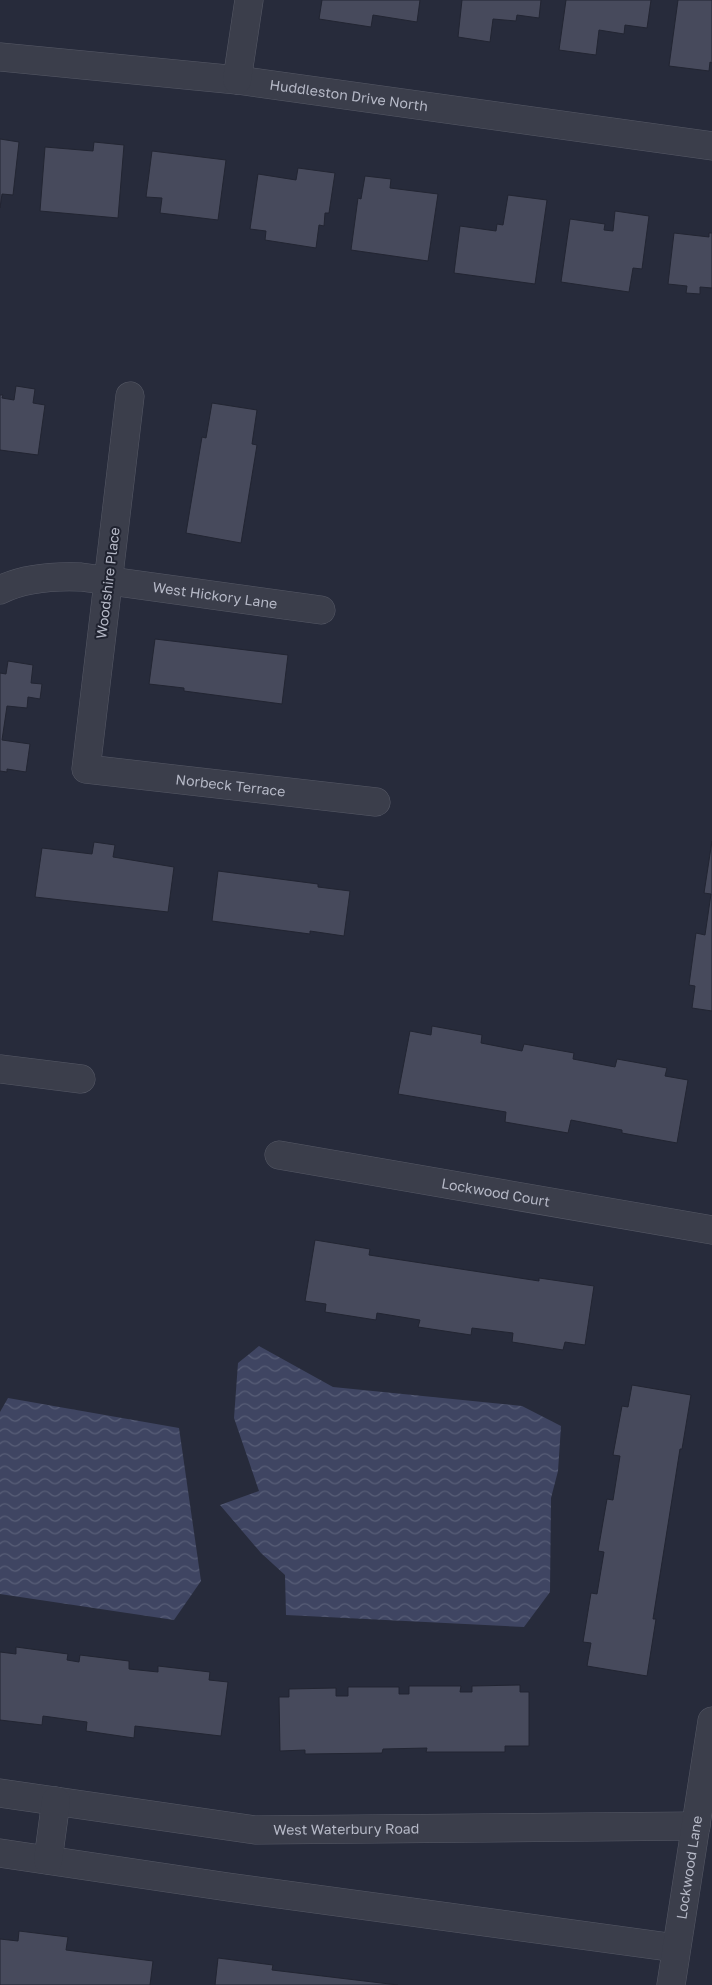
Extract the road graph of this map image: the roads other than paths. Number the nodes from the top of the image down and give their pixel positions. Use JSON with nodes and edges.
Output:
{"nodes":[{"id":1,"x":249,"y":0,"type":"edge"},
{"id":2,"x":0,"y":57,"type":"edge"},
{"id":3,"x":237,"y":80,"type":"junction"},
{"id":4,"x":704,"y":145,"type":"edge"},
{"id":5,"x":130,"y":396,"type":"dead end"},
{"id":6,"x":108,"y":580,"type":"junction"},
{"id":7,"x":0,"y":590,"type":"edge"},
{"id":8,"x":320,"y":610,"type":"dead end"},
{"id":9,"x":86,"y":769,"type":"joint"},
{"id":10,"x":376,"y":802,"type":"dead end"},
{"id":11,"x":0,"y":1069,"type":"edge"},
{"id":12,"x":81,"y":1079,"type":"dead end"},
{"id":13,"x":279,"y":1155,"type":"dead end"},
{"id":14,"x":712,"y":1230,"type":"edge"},
{"id":15,"x":712,"y":1721,"type":"edge"},
{"id":16,"x":0,"y":1793,"type":"edge"},
{"id":17,"x":56,"y":1801,"type":"junction"},
{"id":18,"x":696,"y":1826,"type":"junction"},
{"id":19,"x":0,"y":1853,"type":"edge"},
{"id":20,"x":48,"y":1860,"type":"junction"},
{"id":21,"x":676,"y":1948,"type":"junction"},
{"id":22,"x":671,"y":1985,"type":"edge"}],
"edges":[{"from":1,"to":3,"type":"street"},
{"from":2,"to":3,"type":"street","name":"Huddleston Drive North"},
{"from":3,"to":4,"type":"street","name":"Huddleston Drive North"},
{"from":5,"to":6,"type":"street","name":"Woodshire Place"},
{"from":6,"to":7,"type":"street","name":"West Hickory Lane"},
{"from":6,"to":8,"type":"street","name":"West Hickory Lane"},
{"from":6,"to":9,"type":"street","name":"Woodshire Place"},
{"from":9,"to":10,"type":"street","name":"Norbeck Terrace"},
{"from":11,"to":12,"type":"street"},
{"from":13,"to":14,"type":"street","name":"Lockwood Court"},
{"from":15,"to":18,"type":"street","name":"Lockwood Lane"},
{"from":16,"to":17,"type":"street","name":"West Waterbury Road"},
{"from":17,"to":18,"type":"street","name":"West Waterbury Road"},
{"from":17,"to":20,"type":"street"},
{"from":18,"to":21,"type":"street","name":"Lockwood Lane"},
{"from":19,"to":20,"type":"street"},
{"from":20,"to":21,"type":"street"},
{"from":21,"to":22,"type":"street","name":"Lockwood Lane"}]}
